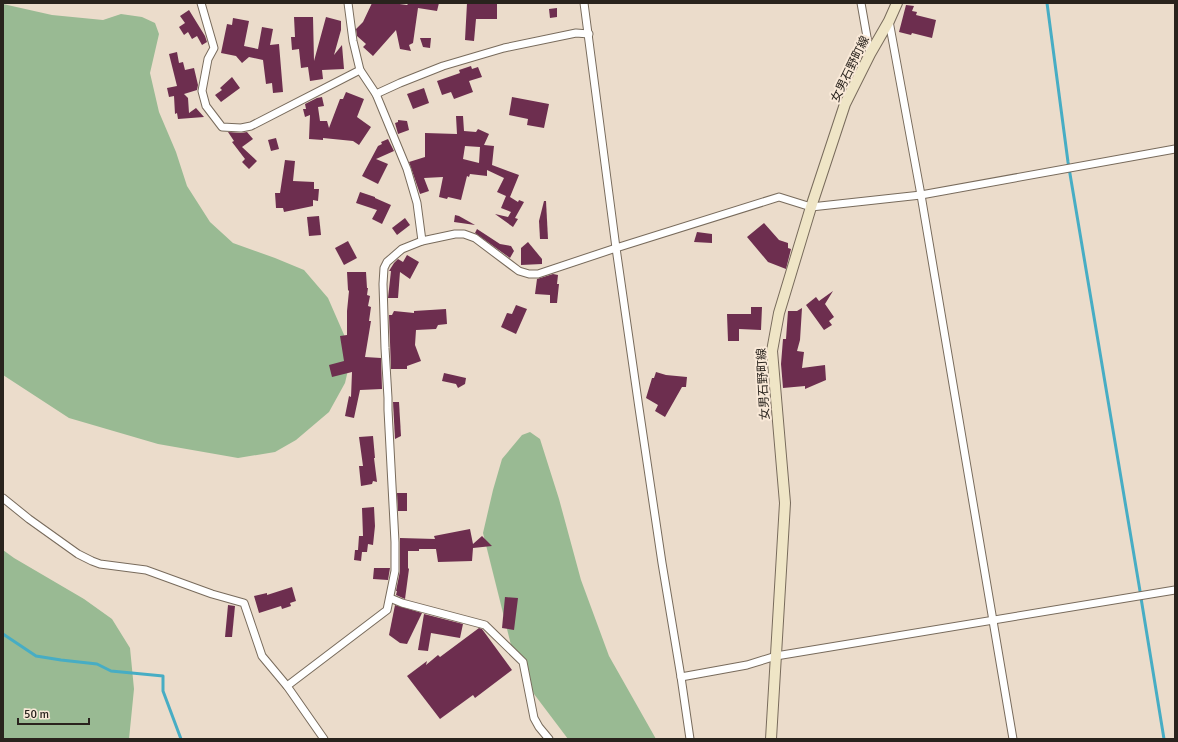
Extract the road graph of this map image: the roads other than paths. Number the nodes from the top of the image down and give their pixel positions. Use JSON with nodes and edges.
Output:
{"nodes":[{"id":1,"x":200,"y":3,"type":"edge"},
{"id":2,"x":348,"y":3,"type":"edge"},
{"id":3,"x":584,"y":3,"type":"edge"},
{"id":4,"x":861,"y":3,"type":"edge"},
{"id":5,"x":897,"y":3,"type":"edge"},
{"id":6,"x":889,"y":21,"type":"junction"},
{"id":7,"x":589,"y":34,"type":"junction"},
{"id":8,"x":870,"y":54,"type":"junction"},
{"id":9,"x":360,"y":70,"type":"junction"},
{"id":10,"x":376,"y":94,"type":"junction"},
{"id":11,"x":1175,"y":148,"type":"edge"},
{"id":12,"x":921,"y":195,"type":"junction"},
{"id":13,"x":811,"y":207,"type":"junction"},
{"id":14,"x":422,"y":241,"type":"junction"},
{"id":15,"x":616,"y":248,"type":"junction"},
{"id":16,"x":3,"y":498,"type":"edge"},
{"id":17,"x":1175,"y":590,"type":"edge"},
{"id":18,"x":390,"y":598,"type":"junction"},
{"id":19,"x":993,"y":621,"type":"junction"},
{"id":20,"x":776,"y":656,"type":"junction"},
{"id":21,"x":681,"y":677,"type":"junction"},
{"id":22,"x":287,"y":686,"type":"junction"},
{"id":23,"x":324,"y":739,"type":"edge"},
{"id":24,"x":549,"y":739,"type":"edge"},
{"id":25,"x":690,"y":739,"type":"edge"},
{"id":26,"x":771,"y":739,"type":"edge"},
{"id":27,"x":1013,"y":739,"type":"edge"}],
"edges":[{"from":1,"to":9,"type":"street"},
{"from":2,"to":9,"type":"street"},
{"from":3,"to":7,"type":"street"},
{"from":4,"to":8,"type":"street"},
{"from":5,"to":6,"type":"main road","name":"女男石野町線"},
{"from":6,"to":8,"type":"main road","name":"女男石野町線"},
{"from":6,"to":12,"type":"street"},
{"from":7,"to":10,"type":"street"},
{"from":7,"to":15,"type":"street"},
{"from":8,"to":13,"type":"main road","name":"女男石野町線"},
{"from":9,"to":10,"type":"street"},
{"from":10,"to":14,"type":"street"},
{"from":11,"to":12,"type":"street"},
{"from":12,"to":13,"type":"street"},
{"from":12,"to":19,"type":"street"},
{"from":13,"to":15,"type":"street"},
{"from":13,"to":20,"type":"main road","name":"女男石野町線"},
{"from":14,"to":15,"type":"street"},
{"from":14,"to":18,"type":"street"},
{"from":15,"to":21,"type":"street"},
{"from":16,"to":22,"type":"street"},
{"from":17,"to":19,"type":"street"},
{"from":18,"to":22,"type":"street"},
{"from":18,"to":24,"type":"street"},
{"from":19,"to":20,"type":"street"},
{"from":19,"to":27,"type":"street"},
{"from":20,"to":21,"type":"street"},
{"from":20,"to":26,"type":"main road","name":"女男石野町線"},
{"from":21,"to":25,"type":"street"},
{"from":22,"to":23,"type":"street"}]}
